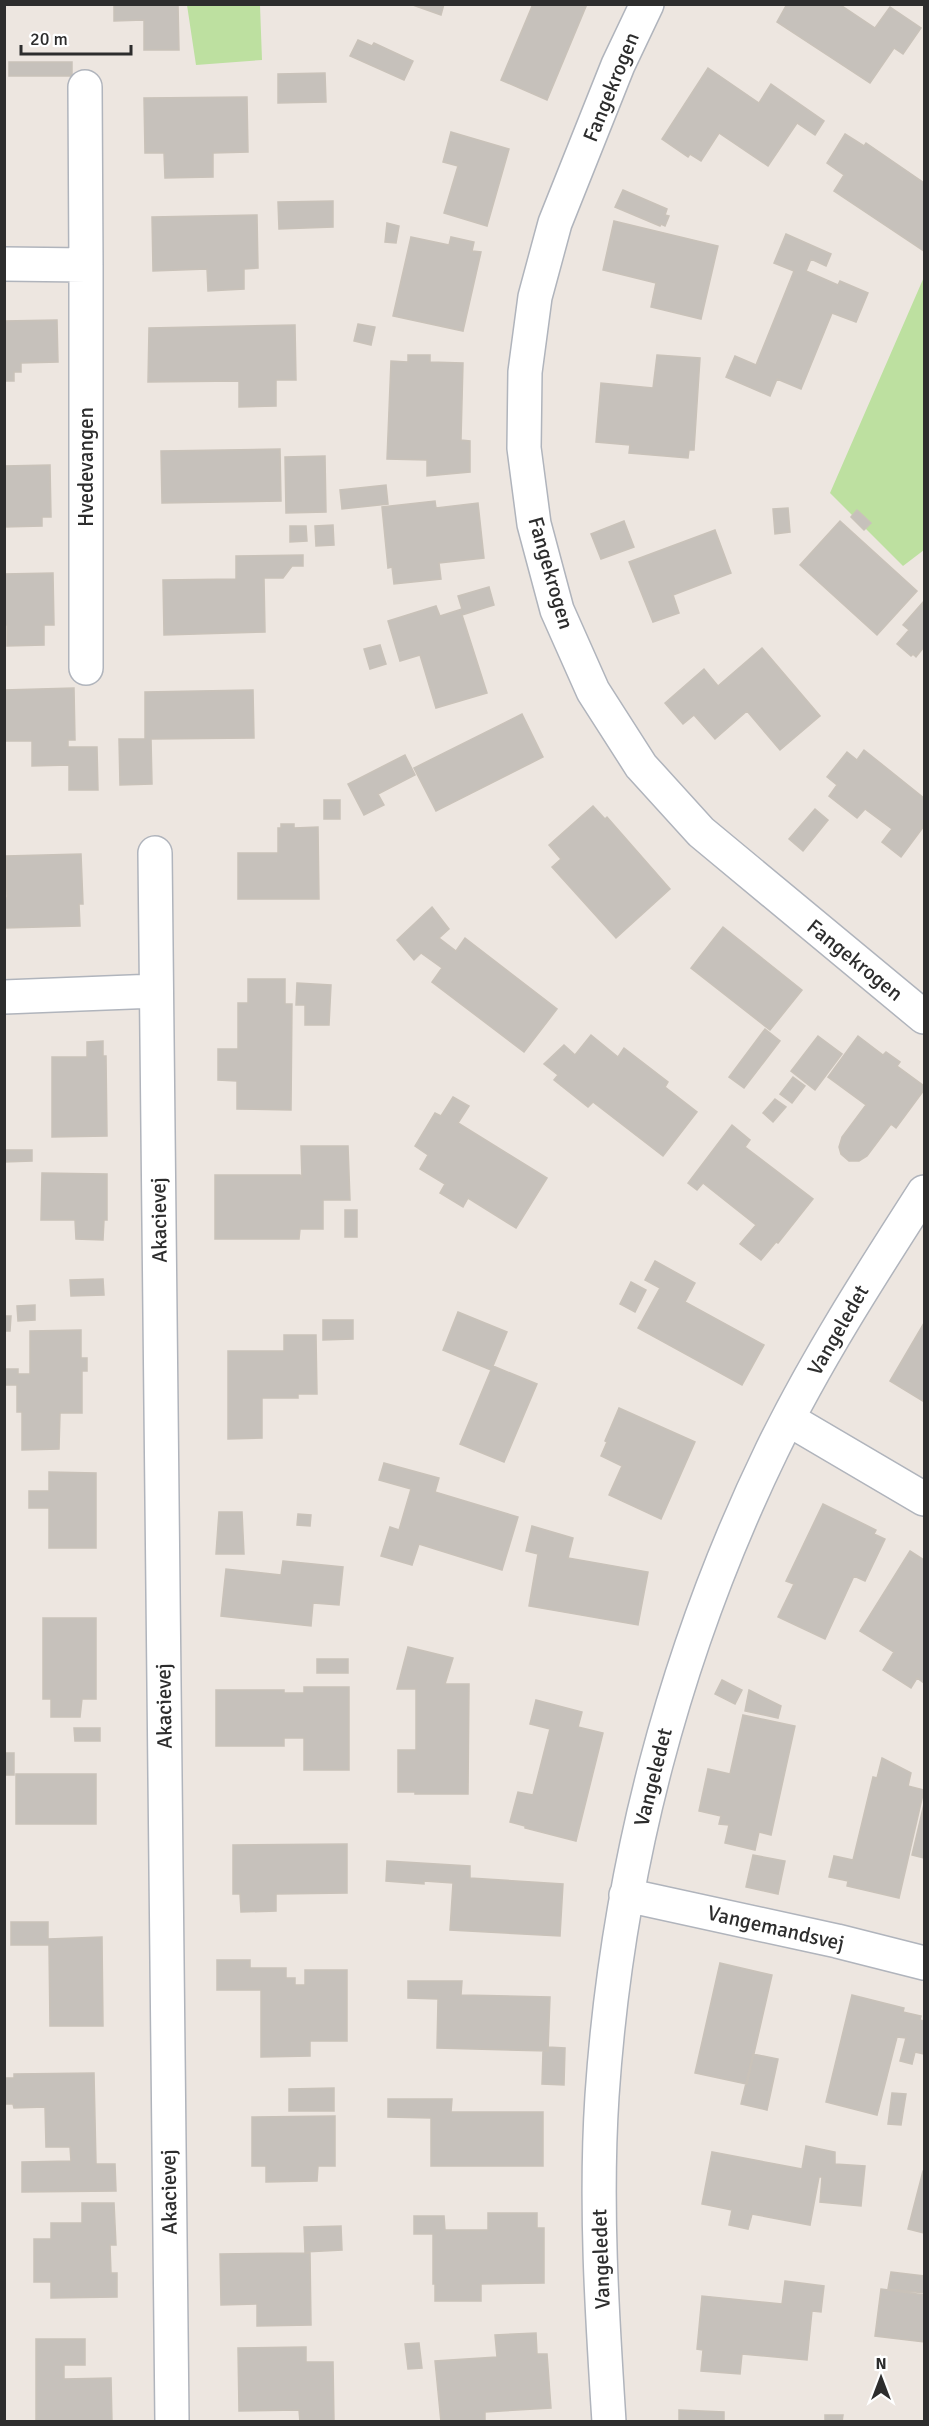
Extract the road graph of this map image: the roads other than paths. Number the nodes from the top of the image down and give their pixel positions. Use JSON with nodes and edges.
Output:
{"nodes":[{"id":1,"x":647,"y":4,"type":"edge"},
{"id":2,"x":85,"y":87,"type":"dead end"},
{"id":3,"x":4,"y":264,"type":"edge"},
{"id":4,"x":86,"y":265,"type":"junction"},
{"id":5,"x":86,"y":668,"type":"dead end"},
{"id":6,"x":155,"y":853,"type":"dead end"},
{"id":7,"x":156,"y":991,"type":"junction"},
{"id":8,"x":4,"y":997,"type":"edge"},
{"id":9,"x":924,"y":1017,"type":"edge"},
{"id":10,"x":924,"y":1192,"type":"edge"},
{"id":11,"x":788,"y":1419,"type":"junction"},
{"id":12,"x":924,"y":1499,"type":"edge"},
{"id":13,"x":626,"y":1895,"type":"junction"},
{"id":14,"x":924,"y":1963,"type":"edge"},
{"id":15,"x":172,"y":2421,"type":"edge"},
{"id":16,"x":609,"y":2421,"type":"edge"}],
"edges":[{"from":1,"to":9,"type":"street","name":"Fangekrogen"},
{"from":2,"to":4,"type":"street","name":"Hvedevangen"},
{"from":3,"to":4,"type":"street"},
{"from":4,"to":5,"type":"street","name":"Hvedevangen"},
{"from":6,"to":7,"type":"street","name":"Akacievej"},
{"from":7,"to":8,"type":"street"},
{"from":7,"to":15,"type":"street","name":"Akacievej"},
{"from":10,"to":11,"type":"street","name":"Vangeledet"},
{"from":11,"to":12,"type":"street"},
{"from":11,"to":13,"type":"street","name":"Vangeledet"},
{"from":13,"to":14,"type":"street","name":"Vangemandsvej"},
{"from":13,"to":16,"type":"street","name":"Vangeledet"}]}
